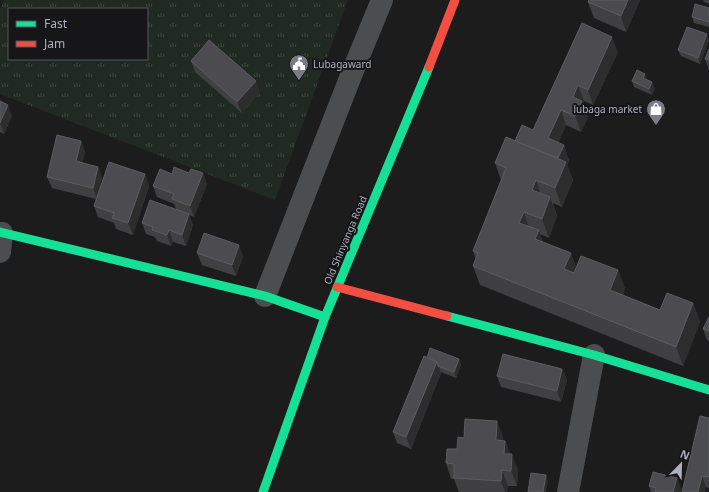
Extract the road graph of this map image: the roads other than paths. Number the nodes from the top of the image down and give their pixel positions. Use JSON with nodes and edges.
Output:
{"nodes":[{"id":1,"x":382,"y":0,"type":"edge"},
{"id":2,"x":455,"y":0,"type":"edge"},
{"id":3,"x":1,"y":239,"type":"edge"},
{"id":4,"x":337,"y":286,"type":"junction"},
{"id":5,"x":265,"y":296,"type":"junction"},
{"id":6,"x":325,"y":318,"type":"junction"},
{"id":7,"x":594,"y":355,"type":"junction"},
{"id":8,"x":709,"y":390,"type":"edge"},
{"id":9,"x":263,"y":492,"type":"edge"},
{"id":10,"x":568,"y":492,"type":"edge"}],
"edges":[{"from":1,"to":5,"type":"street"},
{"from":2,"to":4,"type":"street","name":"Old Shinyanga Road"},
{"from":3,"to":5,"type":"street"},
{"from":4,"to":6,"type":"street","name":"Old Shinyanga Road"},
{"from":4,"to":7,"type":"street"},
{"from":5,"to":6,"type":"street"},
{"from":6,"to":9,"type":"street","name":"Old Shinyanga Road"},
{"from":7,"to":8,"type":"street"},
{"from":7,"to":10,"type":"street"}]}
